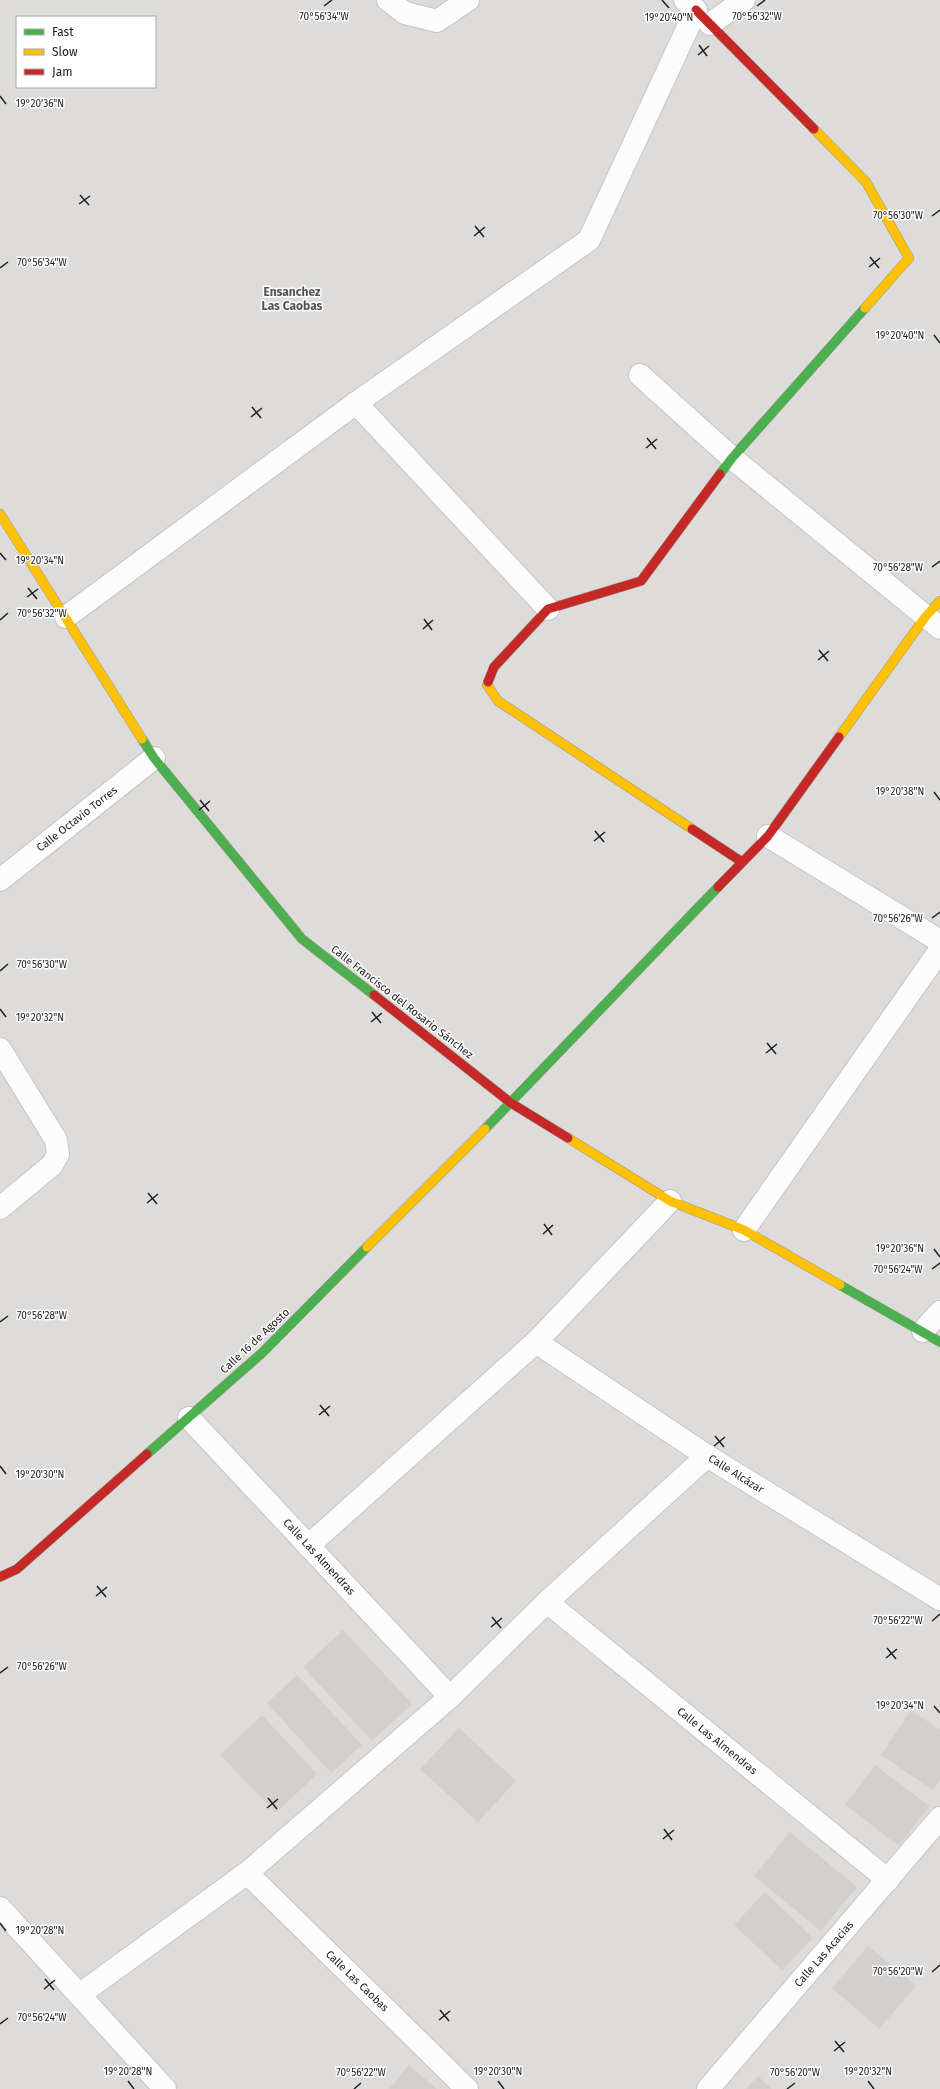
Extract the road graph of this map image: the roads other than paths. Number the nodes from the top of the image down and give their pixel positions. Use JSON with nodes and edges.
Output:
{"nodes":[{"id":1,"x":388,"y":0,"type":"edge"},
{"id":2,"x":468,"y":0,"type":"edge"},
{"id":3,"x":744,"y":0,"type":"edge"},
{"id":4,"x":697,"y":11,"type":"edge"},
{"id":5,"x":640,"y":375,"type":"dead end"},
{"id":6,"x":356,"y":403,"type":"junction"},
{"id":7,"x":732,"y":458,"type":"junction"},
{"id":8,"x":0,"y":514,"type":"edge"},
{"id":9,"x":548,"y":609,"type":"junction"},
{"id":10,"x":935,"y":615,"type":"edge"},
{"id":11,"x":66,"y":617,"type":"junction"},
{"id":12,"x":154,"y":758,"type":"junction"},
{"id":13,"x":768,"y":836,"type":"junction"},
{"id":14,"x":742,"y":862,"type":"junction"},
{"id":15,"x":0,"y":880,"type":"edge"},
{"id":16,"x":940,"y":941,"type":"edge"},
{"id":17,"x":940,"y":950,"type":"edge"},
{"id":18,"x":0,"y":1049,"type":"edge"},
{"id":19,"x":511,"y":1103,"type":"junction"},
{"id":20,"x":670,"y":1201,"type":"junction"},
{"id":21,"x":0,"y":1208,"type":"edge"},
{"id":22,"x":744,"y":1230,"type":"junction"},
{"id":23,"x":940,"y":1312,"type":"edge"},
{"id":24,"x":932,"y":1336,"type":"edge"},
{"id":25,"x":536,"y":1342,"type":"junction"},
{"id":26,"x":189,"y":1418,"type":"junction"},
{"id":27,"x":707,"y":1456,"type":"junction"},
{"id":28,"x":308,"y":1546,"type":"junction"},
{"id":29,"x":0,"y":1577,"type":"edge"},
{"id":30,"x":940,"y":1599,"type":"edge"},
{"id":31,"x":547,"y":1602,"type":"junction"},
{"id":32,"x":450,"y":1697,"type":"junction"},
{"id":33,"x":940,"y":1818,"type":"edge"},
{"id":34,"x":247,"y":1873,"type":"junction"},
{"id":35,"x":888,"y":1880,"type":"junction"},
{"id":36,"x":0,"y":1908,"type":"edge"},
{"id":37,"x":79,"y":1995,"type":"junction"},
{"id":38,"x":165,"y":2089,"type":"edge"},
{"id":39,"x":468,"y":2089,"type":"edge"},
{"id":40,"x":708,"y":2089,"type":"edge"}],
"edges":[{"from":1,"to":2,"type":"street"},
{"from":3,"to":4,"type":"street"},
{"from":4,"to":6,"type":"street"},
{"from":4,"to":7,"type":"street"},
{"from":5,"to":7,"type":"street"},
{"from":6,"to":9,"type":"street"},
{"from":6,"to":11,"type":"street"},
{"from":7,"to":9,"type":"street"},
{"from":7,"to":10,"type":"street"},
{"from":8,"to":11,"type":"street","name":"Calle Francisco del Rosario Sánchez"},
{"from":9,"to":14,"type":"street"},
{"from":10,"to":13,"type":"street","name":"Calle 16 de Agosto"},
{"from":11,"to":12,"type":"street","name":"Calle Francisco del Rosario Sánchez"},
{"from":12,"to":15,"type":"street","name":"Calle Octavio Torres"},
{"from":12,"to":19,"type":"street","name":"Calle Francisco del Rosario Sánchez"},
{"from":13,"to":14,"type":"street","name":"Calle 16 de Agosto"},
{"from":13,"to":16,"type":"street"},
{"from":14,"to":19,"type":"street","name":"Calle 16 de Agosto"},
{"from":17,"to":22,"type":"street"},
{"from":18,"to":21,"type":"street"},
{"from":19,"to":20,"type":"street","name":"Calle Francisco del Rosario Sánchez"},
{"from":19,"to":26,"type":"street","name":"Calle 16 de Agosto"},
{"from":20,"to":22,"type":"street","name":"Calle Francisco del Rosario Sánchez"},
{"from":20,"to":25,"type":"street"},
{"from":22,"to":24,"type":"street","name":"Calle Francisco del Rosario Sánchez"},
{"from":23,"to":24,"type":"street"},
{"from":25,"to":27,"type":"street","name":"Calle Alcázar"},
{"from":25,"to":28,"type":"street"},
{"from":26,"to":28,"type":"street","name":"Calle Las Almendras"},
{"from":26,"to":29,"type":"street","name":"Calle 16 de Agosto"},
{"from":27,"to":30,"type":"street","name":"Calle Alcázar"},
{"from":27,"to":31,"type":"street"},
{"from":28,"to":32,"type":"street","name":"Calle Las Almendras"},
{"from":31,"to":32,"type":"street"},
{"from":31,"to":35,"type":"street","name":"Calle Las Almendras"},
{"from":32,"to":34,"type":"street"},
{"from":33,"to":35,"type":"street","name":"Calle Las Acacias"},
{"from":34,"to":37,"type":"street"},
{"from":34,"to":39,"type":"street","name":"Calle Las Caobas"},
{"from":35,"to":40,"type":"street","name":"Calle Las Acacias"},
{"from":36,"to":37,"type":"street"},
{"from":37,"to":38,"type":"street"}]}
